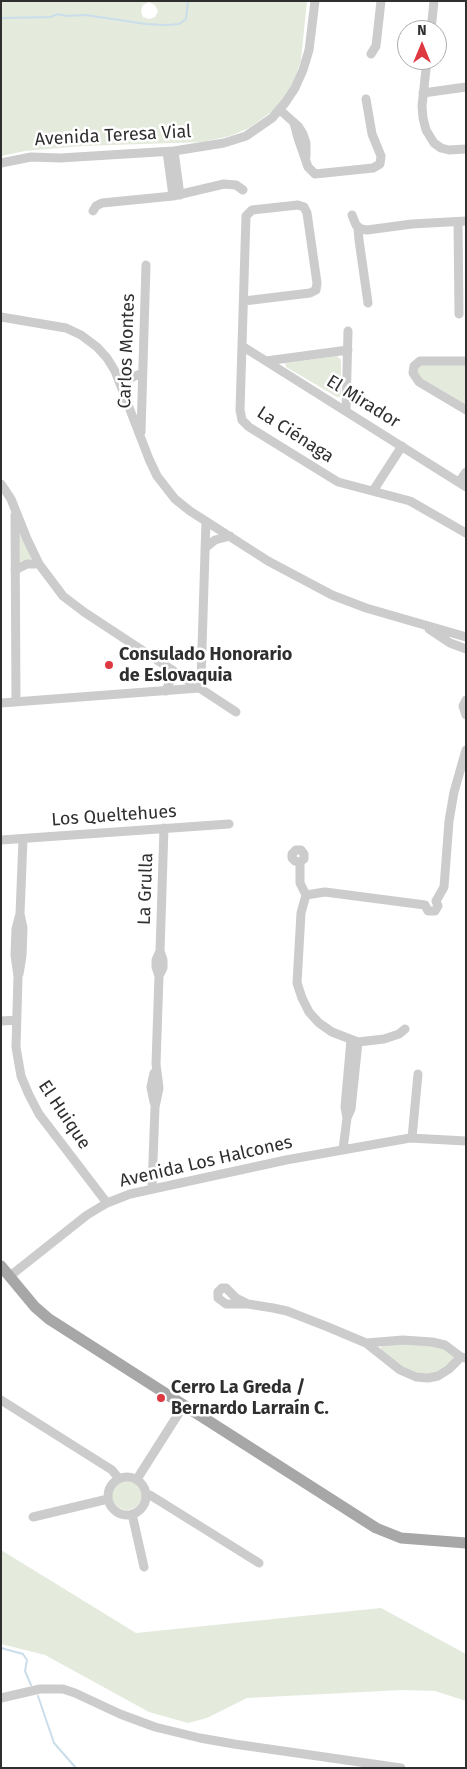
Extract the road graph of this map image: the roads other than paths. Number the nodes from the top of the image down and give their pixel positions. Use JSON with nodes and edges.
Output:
{"nodes":[{"id":1,"x":315,"y":1,"type":"edge"},
{"id":2,"x":381,"y":1,"type":"edge"},
{"id":3,"x":434,"y":1,"type":"edge"},
{"id":4,"x":432,"y":20,"type":"edge"},
{"id":5,"x":371,"y":54,"type":"dead end"},
{"id":6,"x":426,"y":70,"type":"edge"},
{"id":7,"x":466,"y":87,"type":"edge"},
{"id":8,"x":424,"y":93,"type":"junction"},
{"id":9,"x":366,"y":99,"type":"dead end"},
{"id":10,"x":280,"y":110,"type":"junction"},
{"id":11,"x":466,"y":149,"type":"edge"},
{"id":12,"x":170,"y":152,"type":"junction"},
{"id":13,"x":1,"y":163,"type":"edge"},
{"id":14,"x":243,"y":190,"type":"dead end"},
{"id":15,"x":177,"y":196,"type":"junction"},
{"id":16,"x":93,"y":211,"type":"dead end"},
{"id":17,"x":352,"y":215,"type":"dead end"},
{"id":18,"x":462,"y":222,"type":"edge"},
{"id":19,"x":358,"y":228,"type":"junction"},
{"id":20,"x":146,"y":265,"type":"dead end"},
{"id":21,"x":462,"y":299,"type":"edge"},
{"id":22,"x":244,"y":301,"type":"junction"},
{"id":23,"x":368,"y":303,"type":"dead end"},
{"id":24,"x":460,"y":314,"type":"dead end"},
{"id":25,"x":1,"y":317,"type":"edge"},
{"id":26,"x":348,"y":331,"type":"dead end"},
{"id":27,"x":242,"y":346,"type":"junction"},
{"id":28,"x":348,"y":350,"type":"junction"},
{"id":29,"x":266,"y":361,"type":"junction"},
{"id":30,"x":466,"y":361,"type":"edge"},
{"id":31,"x":142,"y":373,"type":"junction"},
{"id":32,"x":118,"y":377,"type":"junction"},
{"id":33,"x":466,"y":410,"type":"edge"},
{"id":34,"x":346,"y":411,"type":"junction"},
{"id":35,"x":140,"y":437,"type":"junction"},
{"id":36,"x":402,"y":446,"type":"junction"},
{"id":37,"x":466,"y":472,"type":"edge"},
{"id":38,"x":1,"y":484,"type":"edge"},
{"id":39,"x":462,"y":484,"type":"edge"},
{"id":40,"x":373,"y":492,"type":"junction"},
{"id":41,"x":16,"y":510,"type":"junction"},
{"id":42,"x":206,"y":521,"type":"junction"},
{"id":43,"x":466,"y":533,"type":"edge"},
{"id":44,"x":230,"y":536,"type":"junction"},
{"id":45,"x":205,"y":548,"type":"junction"},
{"id":46,"x":39,"y":564,"type":"junction"},
{"id":47,"x":15,"y":570,"type":"junction"},
{"id":48,"x":418,"y":623,"type":"junction"},
{"id":49,"x":466,"y":637,"type":"edge"},
{"id":50,"x":466,"y":649,"type":"edge"},
{"id":51,"x":169,"y":668,"type":"junction"},
{"id":52,"x":199,"y":688,"type":"junction"},
{"id":53,"x":166,"y":691,"type":"junction"},
{"id":54,"x":466,"y":700,"type":"edge"},
{"id":55,"x":16,"y":702,"type":"junction"},
{"id":56,"x":1,"y":703,"type":"edge"},
{"id":57,"x":236,"y":712,"type":"dead end"},
{"id":58,"x":466,"y":715,"type":"edge"},
{"id":59,"x":466,"y":750,"type":"edge"},
{"id":60,"x":229,"y":824,"type":"dead end"},
{"id":61,"x":164,"y":828,"type":"junction"},
{"id":62,"x":23,"y":839,"type":"junction"},
{"id":63,"x":1,"y":840,"type":"edge"},
{"id":64,"x":300,"y":862,"type":"dead end"},
{"id":65,"x":306,"y":895,"type":"junction"},
{"id":66,"x":17,"y":1020,"type":"junction"},
{"id":67,"x":1,"y":1021,"type":"edge"},
{"id":68,"x":405,"y":1029,"type":"dead end"},
{"id":69,"x":354,"y":1041,"type":"junction"},
{"id":70,"x":418,"y":1074,"type":"dead end"},
{"id":71,"x":412,"y":1138,"type":"junction"},
{"id":72,"x":466,"y":1141,"type":"edge"},
{"id":73,"x":343,"y":1149,"type":"junction"},
{"id":74,"x":152,"y":1188,"type":"junction"},
{"id":75,"x":107,"y":1203,"type":"junction"},
{"id":76,"x":1,"y":1266,"type":"edge"},
{"id":77,"x":10,"y":1276,"type":"junction"},
{"id":78,"x":248,"y":1304,"type":"dead end"},
{"id":79,"x":366,"y":1343,"type":"junction"},
{"id":80,"x":464,"y":1358,"type":"edge"},
{"id":81,"x":1,"y":1400,"type":"edge"},
{"id":82,"x":184,"y":1405,"type":"junction"},
{"id":83,"x":119,"y":1479,"type":"junction"},
{"id":84,"x":137,"y":1479,"type":"junction"},
{"id":85,"x":146,"y":1495,"type":"junction"},
{"id":86,"x":108,"y":1499,"type":"junction"},
{"id":87,"x":132,"y":1514,"type":"junction"},
{"id":88,"x":33,"y":1517,"type":"dead end"},
{"id":89,"x":466,"y":1543,"type":"edge"},
{"id":90,"x":259,"y":1563,"type":"dead end"},
{"id":91,"x":144,"y":1567,"type":"dead end"},
{"id":92,"x":1,"y":1698,"type":"edge"},
{"id":93,"x":400,"y":1768,"type":"edge"}],
"edges":[{"from":1,"to":10,"type":"street","name":"Avenida Teresa Vial"},
{"from":2,"to":5,"type":"street"},
{"from":3,"to":4,"type":"street"},
{"from":6,"to":8,"type":"street"},
{"from":7,"to":8,"type":"street"},
{"from":8,"to":11,"type":"street"},
{"from":9,"to":10,"type":"street"},
{"from":10,"to":12,"type":"street","name":"Avenida Teresa Vial"},
{"from":12,"to":13,"type":"street","name":"Avenida Teresa Vial"},
{"from":12,"to":15,"type":"street"},
{"from":14,"to":15,"type":"street"},
{"from":15,"to":16,"type":"street"},
{"from":17,"to":19,"type":"street"},
{"from":18,"to":19,"type":"street"},
{"from":18,"to":21,"type":"street"},
{"from":19,"to":23,"type":"street"},
{"from":20,"to":31,"type":"street","name":"Carlos Montes"},
{"from":21,"to":24,"type":"street"},
{"from":22,"to":22,"type":"street","name":"La Ciénaga"},
{"from":22,"to":27,"type":"street","name":"La Ciénaga"},
{"from":25,"to":32,"type":"street"},
{"from":26,"to":28,"type":"street"},
{"from":27,"to":29,"type":"street","name":"El Mirador"},
{"from":27,"to":40,"type":"street","name":"La Ciénaga"},
{"from":28,"to":29,"type":"street"},
{"from":28,"to":34,"type":"street"},
{"from":29,"to":34,"type":"street","name":"El Mirador"},
{"from":30,"to":33,"type":"street"},
{"from":31,"to":32,"type":"street"},
{"from":31,"to":35,"type":"street","name":"Carlos Montes"},
{"from":32,"to":35,"type":"street"},
{"from":34,"to":36,"type":"street","name":"El Mirador"},
{"from":35,"to":42,"type":"street"},
{"from":36,"to":39,"type":"street","name":"El Mirador"},
{"from":36,"to":40,"type":"street"},
{"from":37,"to":39,"type":"street"},
{"from":38,"to":41,"type":"street"},
{"from":40,"to":43,"type":"street","name":"La Ciénaga"},
{"from":41,"to":46,"type":"street"},
{"from":41,"to":47,"type":"street"},
{"from":42,"to":44,"type":"street"},
{"from":42,"to":45,"type":"street"},
{"from":44,"to":45,"type":"street"},
{"from":44,"to":48,"type":"street"},
{"from":45,"to":52,"type":"street"},
{"from":46,"to":47,"type":"street"},
{"from":46,"to":51,"type":"street"},
{"from":47,"to":55,"type":"street"},
{"from":48,"to":49,"type":"street"},
{"from":48,"to":50,"type":"street"},
{"from":51,"to":52,"type":"street"},
{"from":51,"to":53,"type":"street"},
{"from":52,"to":53,"type":"street"},
{"from":52,"to":57,"type":"street"},
{"from":53,"to":55,"type":"street"},
{"from":54,"to":58,"type":"street"},
{"from":55,"to":56,"type":"street"},
{"from":59,"to":65,"type":"street"},
{"from":60,"to":61,"type":"street","name":"Los Queltehues"},
{"from":61,"to":62,"type":"street","name":"Los Queltehues"},
{"from":61,"to":74,"type":"street","name":"La Grulla"},
{"from":62,"to":63,"type":"street","name":"Los Queltehues"},
{"from":62,"to":66,"type":"street","name":"El Huique"},
{"from":64,"to":65,"type":"street"},
{"from":65,"to":69,"type":"street"},
{"from":66,"to":67,"type":"street"},
{"from":66,"to":75,"type":"street","name":"El Huique"},
{"from":68,"to":69,"type":"street"},
{"from":69,"to":73,"type":"street"},
{"from":70,"to":71,"type":"street"},
{"from":71,"to":72,"type":"street","name":"Avenida Los Halcones"},
{"from":71,"to":73,"type":"street","name":"Avenida Los Halcones"},
{"from":73,"to":74,"type":"street","name":"Avenida Los Halcones"},
{"from":74,"to":75,"type":"street","name":"Avenida Los Halcones"},
{"from":75,"to":77,"type":"street","name":"Avenida Los Halcones"},
{"from":76,"to":77,"type":"main road"},
{"from":77,"to":82,"type":"main road"},
{"from":78,"to":79,"type":"street"},
{"from":79,"to":80,"type":"street"},
{"from":79,"to":80,"type":"street"},
{"from":81,"to":83,"type":"street"},
{"from":82,"to":84,"type":"street"},
{"from":82,"to":89,"type":"main road"},
{"from":83,"to":84,"type":"street"},
{"from":83,"to":86,"type":"street"},
{"from":84,"to":85,"type":"street"},
{"from":85,"to":87,"type":"street"},
{"from":85,"to":90,"type":"street"},
{"from":86,"to":87,"type":"street"},
{"from":86,"to":88,"type":"street"},
{"from":87,"to":91,"type":"street"},
{"from":92,"to":93,"type":"street"}]}
